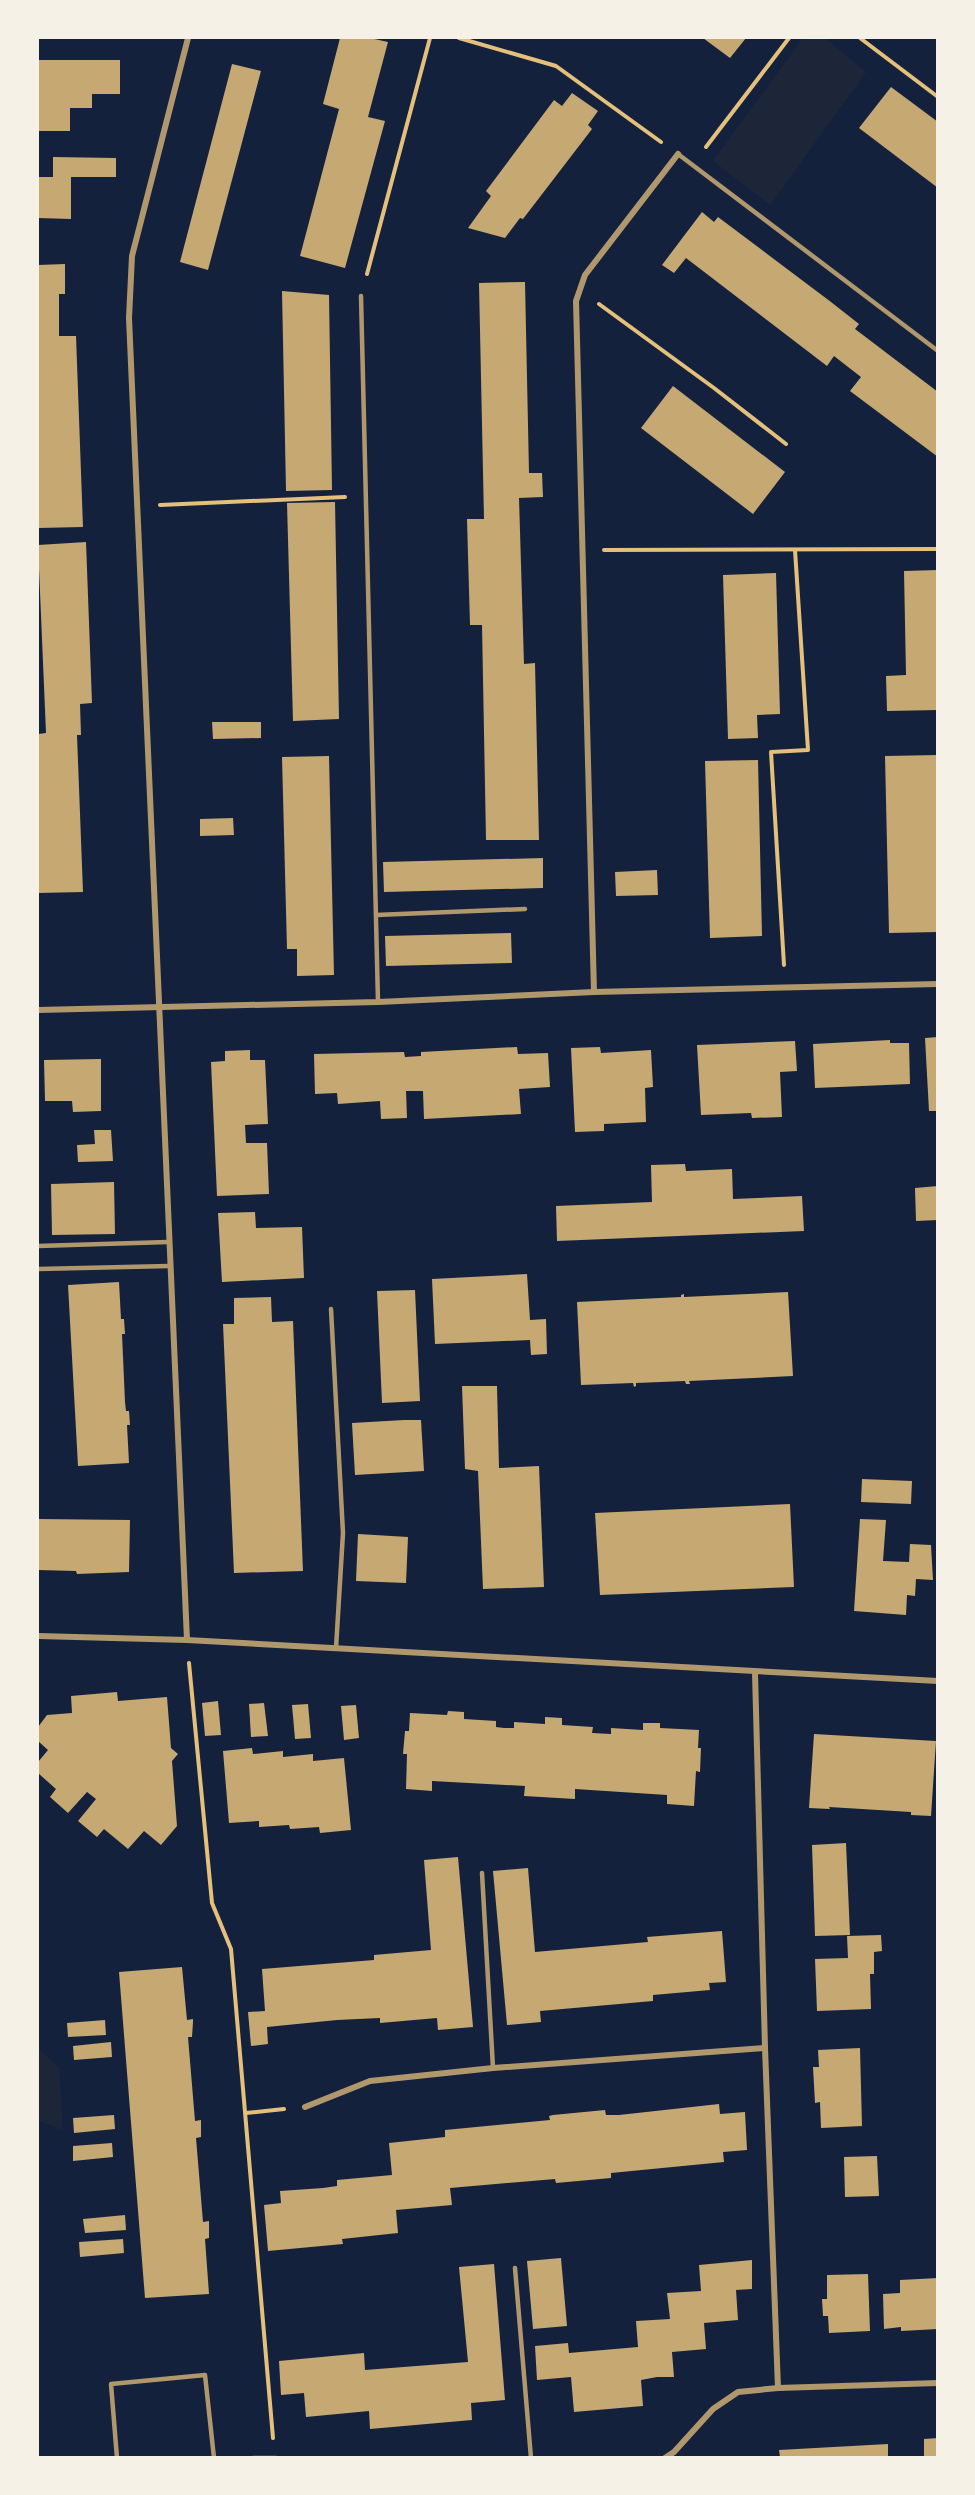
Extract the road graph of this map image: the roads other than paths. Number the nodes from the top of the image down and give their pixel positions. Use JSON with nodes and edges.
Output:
{"nodes":[{"id":1,"x":188,"y":38,"type":"edge"},
{"id":2,"x":678,"y":154,"type":"joint"},
{"id":3,"x":361,"y":296,"type":"road end"},
{"id":4,"x":938,"y":351,"type":"edge"},
{"id":5,"x":525,"y":909,"type":"dead end"},
{"id":6,"x":376,"y":915,"type":"junction"},
{"id":7,"x":938,"y":984,"type":"edge"},
{"id":8,"x":594,"y":992,"type":"junction"},
{"id":9,"x":378,"y":1002,"type":"junction"},
{"id":10,"x":159,"y":1006,"type":"junction"},
{"id":11,"x":38,"y":1010,"type":"edge"},
{"id":12,"x":168,"y":1242,"type":"junction"},
{"id":13,"x":38,"y":1246,"type":"edge"},
{"id":14,"x":169,"y":1266,"type":"junction"},
{"id":15,"x":38,"y":1269,"type":"edge"},
{"id":16,"x":331,"y":1309,"type":"dead end"},
{"id":17,"x":38,"y":1636,"type":"edge"},
{"id":18,"x":187,"y":1640,"type":"junction"},
{"id":19,"x":336,"y":1648,"type":"junction"},
{"id":20,"x":755,"y":1673,"type":"junction"},
{"id":21,"x":938,"y":1681,"type":"edge"},
{"id":22,"x":482,"y":1873,"type":"dead end"},
{"id":23,"x":765,"y":2048,"type":"junction"},
{"id":24,"x":494,"y":2068,"type":"junction"},
{"id":25,"x":305,"y":2107,"type":"road end"},
{"id":26,"x":515,"y":2268,"type":"dead end"},
{"id":27,"x":938,"y":2383,"type":"edge"},
{"id":28,"x":778,"y":2388,"type":"junction"},
{"id":29,"x":117,"y":2457,"type":"edge"},
{"id":30,"x":213,"y":2457,"type":"edge"},
{"id":31,"x":253,"y":2457,"type":"edge"},
{"id":32,"x":275,"y":2457,"type":"edge"},
{"id":33,"x":531,"y":2457,"type":"edge"},
{"id":34,"x":665,"y":2457,"type":"edge"}],
"edges":[{"from":1,"to":10,"type":"street"},
{"from":2,"to":4,"type":"lane"},
{"from":2,"to":8,"type":"street"},
{"from":3,"to":6,"type":"lane"},
{"from":5,"to":6,"type":"lane"},
{"from":6,"to":9,"type":"lane"},
{"from":7,"to":8,"type":"street"},
{"from":8,"to":9,"type":"street"},
{"from":9,"to":10,"type":"street"},
{"from":10,"to":11,"type":"street"},
{"from":10,"to":12,"type":"street"},
{"from":12,"to":13,"type":"lane"},
{"from":12,"to":14,"type":"street"},
{"from":14,"to":15,"type":"lane"},
{"from":14,"to":18,"type":"street"},
{"from":16,"to":19,"type":"lane"},
{"from":17,"to":18,"type":"street"},
{"from":18,"to":19,"type":"street"},
{"from":19,"to":20,"type":"street"},
{"from":20,"to":21,"type":"street"},
{"from":20,"to":23,"type":"street"},
{"from":22,"to":24,"type":"lane"},
{"from":23,"to":24,"type":"street"},
{"from":23,"to":28,"type":"street"},
{"from":24,"to":25,"type":"street"},
{"from":26,"to":33,"type":"lane"},
{"from":27,"to":28,"type":"street"},
{"from":28,"to":34,"type":"street"},
{"from":29,"to":30,"type":"lane"},
{"from":31,"to":32,"type":"lane"}]}
